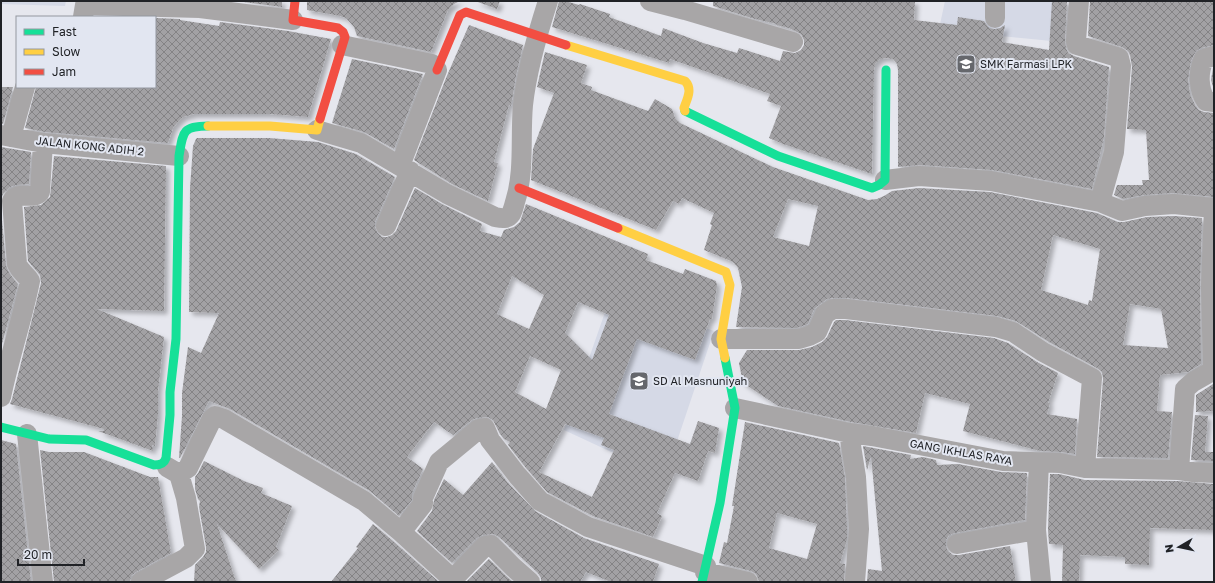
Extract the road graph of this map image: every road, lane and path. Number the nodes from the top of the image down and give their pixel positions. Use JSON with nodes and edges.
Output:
{"nodes":[{"id":1,"x":548,"y":1,"type":"edge"},
{"id":2,"x":650,"y":1,"type":"edge"},
{"id":3,"x":1079,"y":1,"type":"edge"},
{"id":4,"x":126,"y":3,"type":"edge"},
{"id":5,"x":294,"y":10,"type":"edge"},
{"id":6,"x":83,"y":16,"type":"edge"},
{"id":7,"x":536,"y":36,"type":"junction"},
{"id":8,"x":793,"y":42,"type":"dead end"},
{"id":9,"x":342,"y":45,"type":"junction"},
{"id":10,"x":1214,"y":56,"type":"edge"},
{"id":11,"x":437,"y":70,"type":"junction"},
{"id":12,"x":886,"y":70,"type":"dead end"},
{"id":13,"x":25,"y":88,"type":"edge"},
{"id":14,"x":1214,"y":102,"type":"edge"},
{"id":15,"x":317,"y":130,"type":"junction"},
{"id":16,"x":6,"y":136,"type":"edge"},
{"id":17,"x":43,"y":142,"type":"junction"},
{"id":18,"x":180,"y":156,"type":"junction"},
{"id":19,"x":405,"y":168,"type":"junction"},
{"id":20,"x":885,"y":180,"type":"junction"},
{"id":21,"x":519,"y":188,"type":"junction"},
{"id":22,"x":1100,"y":202,"type":"junction"},
{"id":23,"x":1214,"y":208,"type":"edge"},
{"id":24,"x":386,"y":226,"type":"dead end"},
{"id":25,"x":721,"y":339,"type":"junction"},
{"id":26,"x":1214,"y":370,"type":"edge"},
{"id":27,"x":1,"y":397,"type":"edge"},
{"id":28,"x":735,"y":408,"type":"junction"},
{"id":29,"x":1,"y":427,"type":"edge"},
{"id":30,"x":849,"y":433,"type":"junction"},
{"id":31,"x":27,"y":434,"type":"junction"},
{"id":32,"x":1039,"y":463,"type":"junction"},
{"id":33,"x":1085,"y":468,"type":"junction"},
{"id":34,"x":170,"y":469,"type":"junction"},
{"id":35,"x":1179,"y":470,"type":"junction"},
{"id":36,"x":1214,"y":473,"type":"edge"},
{"id":37,"x":1036,"y":530,"type":"junction"},
{"id":38,"x":401,"y":532,"type":"junction"},
{"id":39,"x":957,"y":544,"type":"dead end"},
{"id":40,"x":704,"y":573,"type":"edge"},
{"id":41,"x":44,"y":582,"type":"edge"},
{"id":42,"x":141,"y":582,"type":"edge"},
{"id":43,"x":530,"y":582,"type":"edge"},
{"id":44,"x":748,"y":582,"type":"edge"},
{"id":45,"x":855,"y":582,"type":"edge"},
{"id":46,"x":1041,"y":582,"type":"edge"}],
"edges":[{"from":1,"to":7,"type":"street"},
{"from":2,"to":8,"type":"street"},
{"from":3,"to":22,"type":"street"},
{"from":4,"to":5,"type":"street"},
{"from":4,"to":6,"type":"street"},
{"from":5,"to":9,"type":"street"},
{"from":7,"to":11,"type":"street"},
{"from":7,"to":20,"type":"street"},
{"from":7,"to":21,"type":"street"},
{"from":9,"to":11,"type":"street"},
{"from":9,"to":15,"type":"street"},
{"from":10,"to":14,"type":"street"},
{"from":11,"to":19,"type":"street"},
{"from":12,"to":20,"type":"street"},
{"from":13,"to":16,"type":"street"},
{"from":15,"to":18,"type":"street"},
{"from":15,"to":19,"type":"street"},
{"from":16,"to":17,"type":"street","name":"JALAN KONG ADIH 2"},
{"from":17,"to":18,"type":"street","name":"JALAN KONG ADIH 2"},
{"from":17,"to":27,"type":"street"},
{"from":18,"to":34,"type":"street"},
{"from":19,"to":21,"type":"street"},
{"from":19,"to":24,"type":"street"},
{"from":20,"to":22,"type":"street"},
{"from":21,"to":25,"type":"street"},
{"from":22,"to":23,"type":"street"},
{"from":23,"to":26,"type":"street"},
{"from":25,"to":28,"type":"street"},
{"from":25,"to":33,"type":"street"},
{"from":26,"to":35,"type":"street"},
{"from":28,"to":30,"type":"street","name":"GANG IKHLAS RAYA"},
{"from":28,"to":40,"type":"street"},
{"from":29,"to":31,"type":"street"},
{"from":30,"to":32,"type":"street","name":"GANG IKHLAS RAYA"},
{"from":30,"to":45,"type":"street"},
{"from":31,"to":34,"type":"street"},
{"from":31,"to":41,"type":"street"},
{"from":32,"to":33,"type":"street","name":"GANG IKHLAS RAYA"},
{"from":32,"to":37,"type":"street"},
{"from":33,"to":35,"type":"street","name":"GANG IKHLAS RAYA"},
{"from":34,"to":38,"type":"street"},
{"from":34,"to":42,"type":"street"},
{"from":35,"to":36,"type":"street","name":"GANG IKHLAS RAYA"},
{"from":37,"to":39,"type":"street"},
{"from":37,"to":46,"type":"street"},
{"from":38,"to":40,"type":"street"},
{"from":38,"to":43,"type":"street"},
{"from":40,"to":44,"type":"street"}]}
